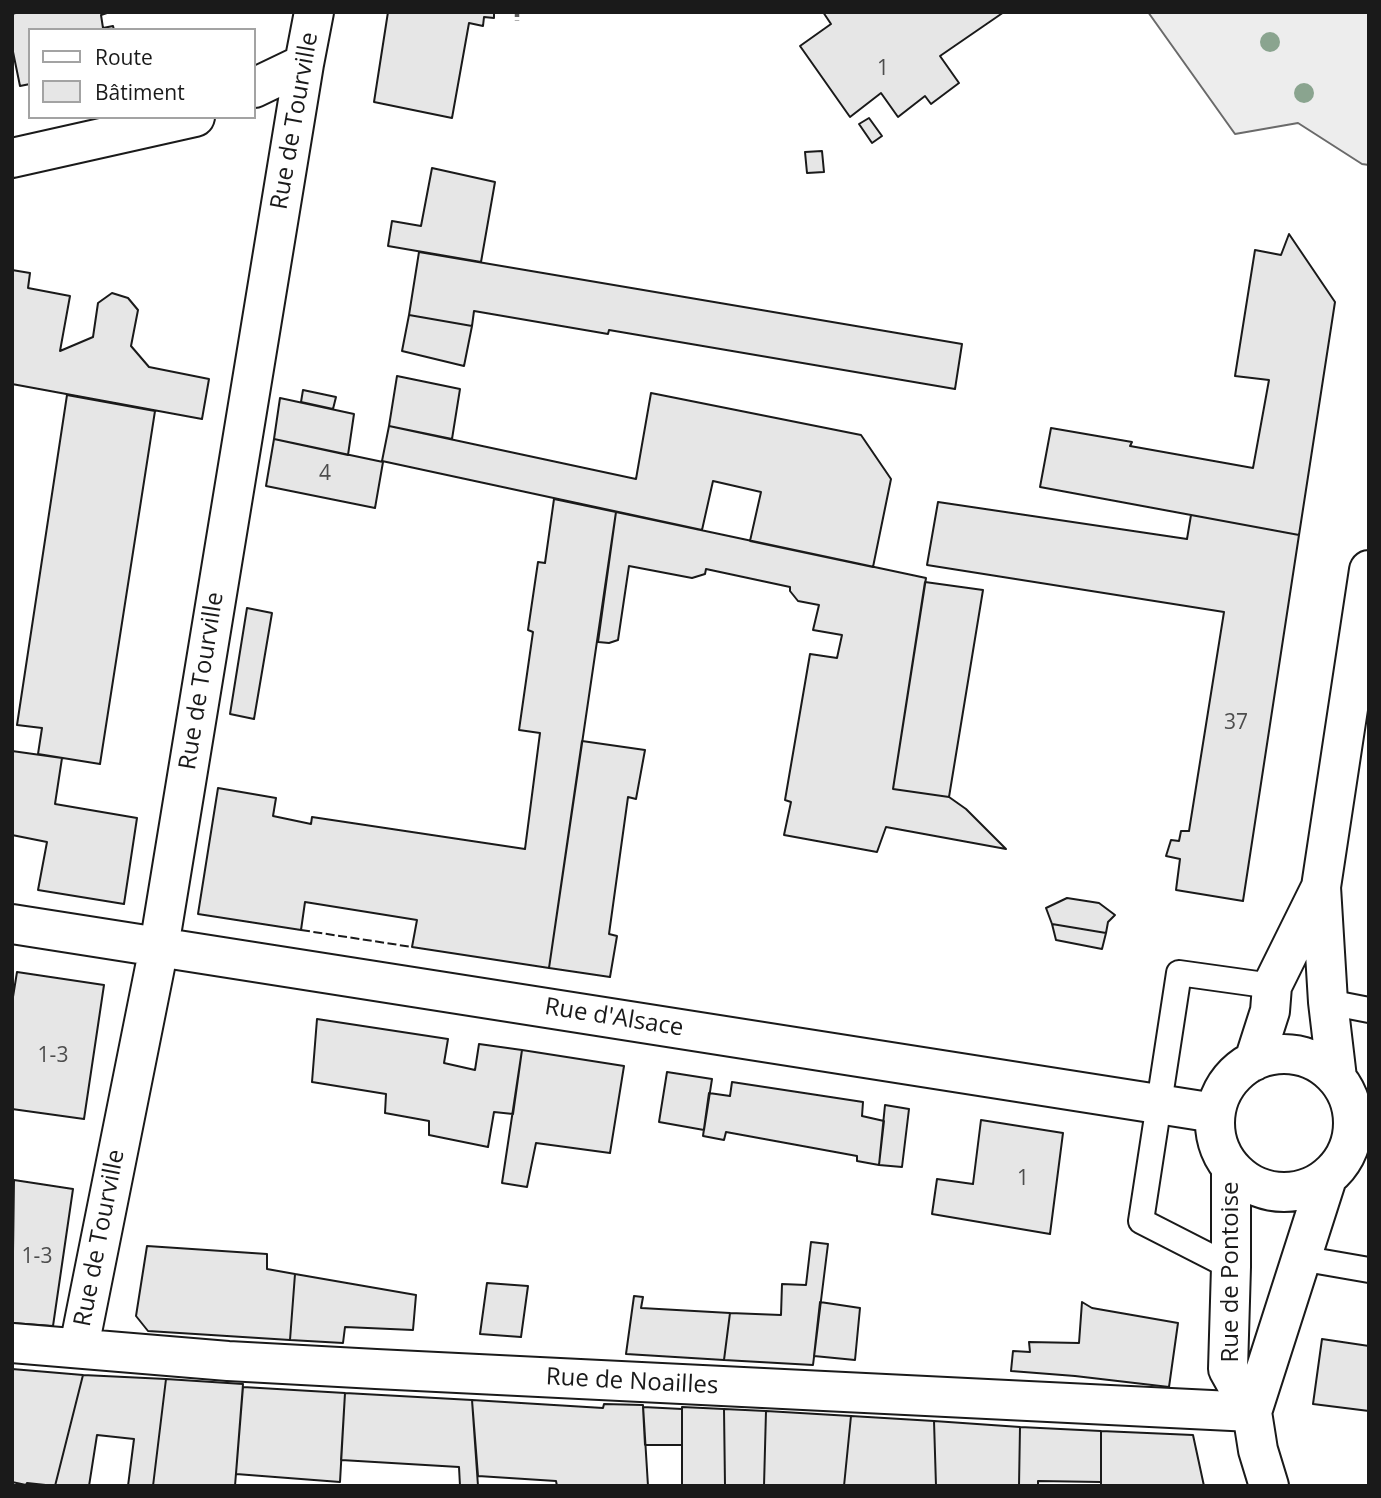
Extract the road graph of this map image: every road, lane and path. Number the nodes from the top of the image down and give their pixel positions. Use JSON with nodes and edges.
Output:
{"nodes":[{"id":1,"x":314,"y":12,"type":"edge"},
{"id":2,"x":517,"y":12,"type":"edge"},
{"id":3,"x":517,"y":21,"type":"dead end"},
{"id":4,"x":304,"y":64,"type":"junction"},
{"id":5,"x":256,"y":87,"type":"edge"},
{"id":6,"x":186,"y":119,"type":"edge"},
{"id":7,"x":12,"y":158,"type":"edge"},
{"id":8,"x":1369,"y":570,"type":"edge"},
{"id":9,"x":1321,"y":887,"type":"junction"},
{"id":10,"x":12,"y":924,"type":"edge"},
{"id":11,"x":159,"y":947,"type":"junction"},
{"id":12,"x":1272,"y":986,"type":"junction"},
{"id":13,"x":1328,"y":1002,"type":"junction"},
{"id":14,"x":1369,"y":1010,"type":"edge"},
{"id":15,"x":1254,"y":1061,"type":"junction"},
{"id":16,"x":1337,"y":1078,"type":"junction"},
{"id":17,"x":1158,"y":1103,"type":"junction"},
{"id":18,"x":1216,"y":1113,"type":"junction"},
{"id":19,"x":1361,"y":1132,"type":"edge"},
{"id":20,"x":1231,"y":1168,"type":"junction"},
{"id":21,"x":1327,"y":1178,"type":"junction"},
{"id":22,"x":1300,"y":1258,"type":"junction"},
{"id":23,"x":1231,"y":1267,"type":"junction"},
{"id":24,"x":1369,"y":1270,"type":"edge"},
{"id":25,"x":12,"y":1343,"type":"edge"},
{"id":26,"x":79,"y":1347,"type":"junction"},
{"id":27,"x":1252,"y":1412,"type":"junction"},
{"id":28,"x":1269,"y":1486,"type":"edge"}],
"edges":[{"from":1,"to":4,"type":"street","name":"Rue de Tourville"},
{"from":2,"to":3,"type":"path"},
{"from":4,"to":5,"type":"street"},
{"from":4,"to":11,"type":"street","name":"Rue de Tourville"},
{"from":6,"to":7,"type":"street"},
{"from":8,"to":9,"type":"street"},
{"from":9,"to":12,"type":"street"},
{"from":9,"to":13,"type":"street"},
{"from":10,"to":11,"type":"street","name":"Rue d'Alsace"},
{"from":11,"to":17,"type":"street","name":"Rue d'Alsace"},
{"from":11,"to":26,"type":"street","name":"Rue de Tourville"},
{"from":12,"to":15,"type":"street"},
{"from":12,"to":17,"type":"lane"},
{"from":13,"to":14,"type":"lane"},
{"from":13,"to":16,"type":"street"},
{"from":15,"to":16,"type":"street"},
{"from":15,"to":18,"type":"street"},
{"from":16,"to":19,"type":"street"},
{"from":17,"to":18,"type":"street","name":"Rue d'Alsace"},
{"from":17,"to":23,"type":"lane"},
{"from":18,"to":20,"type":"street"},
{"from":19,"to":21,"type":"street"},
{"from":20,"to":21,"type":"street"},
{"from":20,"to":23,"type":"street","name":"Rue de Pontoise"},
{"from":21,"to":22,"type":"street","name":"Rue de Pontoise"},
{"from":22,"to":24,"type":"lane"},
{"from":22,"to":27,"type":"street","name":"Rue de Pontoise"},
{"from":23,"to":27,"type":"street","name":"Rue de Pontoise"},
{"from":25,"to":26,"type":"street","name":"Rue de Noailles"},
{"from":26,"to":27,"type":"street","name":"Rue de Noailles"},
{"from":27,"to":28,"type":"street","name":"Rue de Pontoise"}]}
